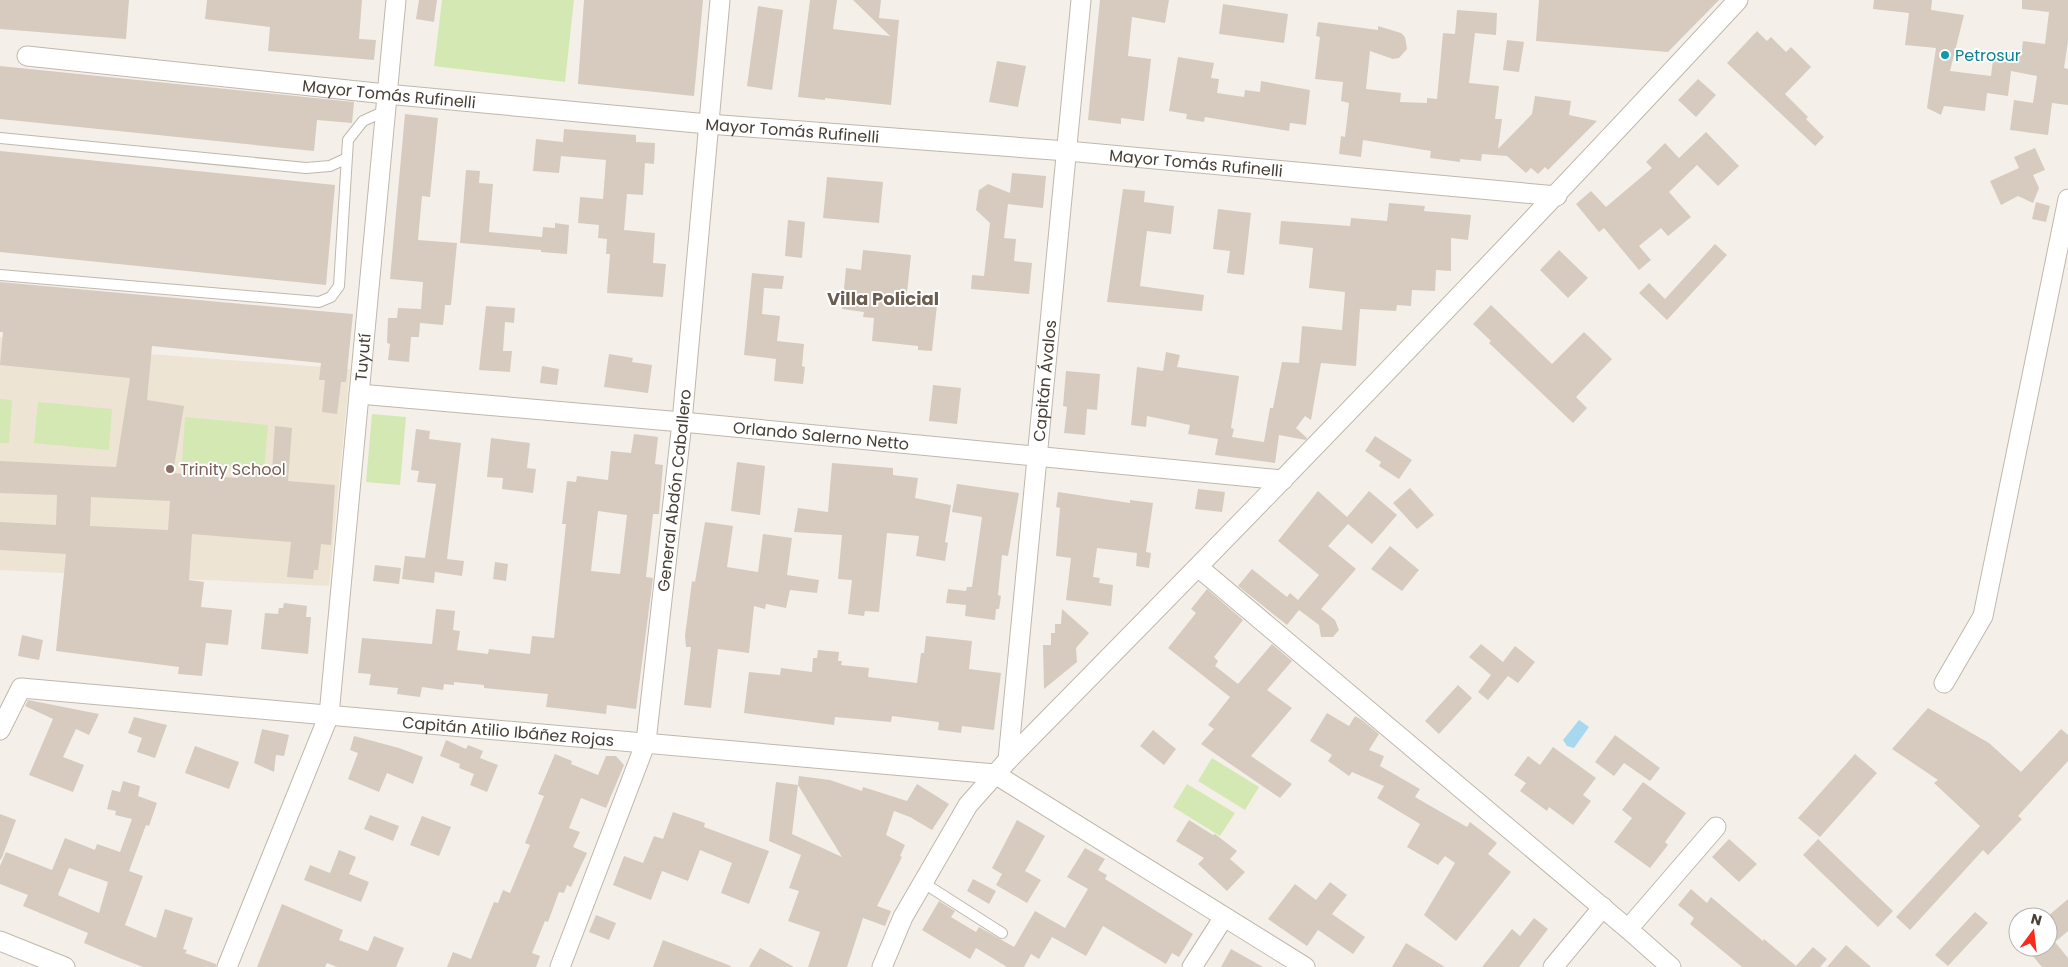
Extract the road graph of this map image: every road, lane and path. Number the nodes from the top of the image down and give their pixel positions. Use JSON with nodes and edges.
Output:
{"nodes":[{"id":1,"x":396,"y":0,"type":"edge"},
{"id":2,"x":720,"y":0,"type":"edge"},
{"id":3,"x":1081,"y":0,"type":"edge"},
{"id":4,"x":1738,"y":0,"type":"edge"},
{"id":5,"x":27,"y":56,"type":"dead end"},
{"id":6,"x":386,"y":103,"type":"junction"},
{"id":7,"x":708,"y":124,"type":"junction"},
{"id":8,"x":0,"y":138,"type":"edge"},
{"id":9,"x":1067,"y":151,"type":"junction"},
{"id":10,"x":345,"y":159,"type":"junction"},
{"id":11,"x":1557,"y":196,"type":"junction"},
{"id":12,"x":2068,"y":199,"type":"edge"},
{"id":13,"x":0,"y":275,"type":"edge"},
{"id":14,"x":358,"y":394,"type":"junction"},
{"id":15,"x":682,"y":422,"type":"junction"},
{"id":16,"x":1038,"y":458,"type":"junction"},
{"id":17,"x":1283,"y":480,"type":"junction"},
{"id":18,"x":1198,"y":567,"type":"junction"},
{"id":19,"x":1944,"y":683,"type":"dead end"},
{"id":20,"x":328,"y":715,"type":"junction"},
{"id":21,"x":0,"y":730,"type":"edge"},
{"id":22,"x":646,"y":742,"type":"junction"},
{"id":23,"x":1008,"y":760,"type":"junction"},
{"id":24,"x":995,"y":774,"type":"junction"},
{"id":25,"x":1716,"y":827,"type":"dead end"},
{"id":26,"x":922,"y":882,"type":"junction"},
{"id":27,"x":1603,"y":908,"type":"junction"},
{"id":28,"x":1224,"y":917,"type":"junction"},
{"id":29,"x":1628,"y":929,"type":"junction"},
{"id":30,"x":1002,"y":933,"type":"dead end"},
{"id":31,"x":0,"y":941,"type":"edge"},
{"id":32,"x":65,"y":967,"type":"edge"},
{"id":33,"x":227,"y":967,"type":"edge"},
{"id":34,"x":560,"y":967,"type":"edge"},
{"id":35,"x":882,"y":967,"type":"edge"},
{"id":36,"x":1192,"y":967,"type":"edge"},
{"id":37,"x":1305,"y":967,"type":"edge"},
{"id":38,"x":1553,"y":967,"type":"edge"},
{"id":39,"x":1671,"y":967,"type":"edge"}],
"edges":[{"from":1,"to":6,"type":"street","name":"Tuyutí"},
{"from":2,"to":7,"type":"street","name":"General Abdón Caballero"},
{"from":3,"to":9,"type":"street","name":"Capitán Ávalos"},
{"from":4,"to":11,"type":"street"},
{"from":5,"to":6,"type":"street","name":"Mayor Tomás Rufinelli"},
{"from":6,"to":7,"type":"street","name":"Mayor Tomás Rufinelli"},
{"from":6,"to":10,"type":"lane"},
{"from":6,"to":14,"type":"street","name":"Tuyutí"},
{"from":7,"to":9,"type":"street","name":"Mayor Tomás Rufinelli"},
{"from":7,"to":15,"type":"street","name":"General Abdón Caballero"},
{"from":8,"to":10,"type":"lane"},
{"from":9,"to":11,"type":"street","name":"Mayor Tomás Rufinelli"},
{"from":9,"to":16,"type":"street","name":"Capitán Ávalos"},
{"from":10,"to":13,"type":"lane"},
{"from":11,"to":17,"type":"street"},
{"from":12,"to":19,"type":"street"},
{"from":14,"to":15,"type":"street","name":"Orlando Salerno Netto"},
{"from":14,"to":20,"type":"street","name":"Tuyutí"},
{"from":15,"to":16,"type":"street","name":"Orlando Salerno Netto"},
{"from":15,"to":22,"type":"street","name":"General Abdón Caballero"},
{"from":16,"to":17,"type":"street","name":"Orlando Salerno Netto"},
{"from":16,"to":23,"type":"street","name":"Capitán Ávalos"},
{"from":17,"to":18,"type":"street"},
{"from":18,"to":23,"type":"street"},
{"from":18,"to":27,"type":"street"},
{"from":20,"to":21,"type":"street","name":"Capitán Atilio Ibáñez Rojas"},
{"from":20,"to":22,"type":"street","name":"Capitán Atilio Ibáñez Rojas"},
{"from":20,"to":33,"type":"street","name":"Tuyutí"},
{"from":22,"to":24,"type":"street","name":"Capitán Atilio Ibáñez Rojas"},
{"from":22,"to":34,"type":"street","name":"General Abdón Caballero"},
{"from":23,"to":24,"type":"street"},
{"from":24,"to":26,"type":"street"},
{"from":24,"to":28,"type":"street"},
{"from":25,"to":29,"type":"street"},
{"from":26,"to":30,"type":"lane"},
{"from":26,"to":35,"type":"street"},
{"from":27,"to":29,"type":"street"},
{"from":27,"to":38,"type":"street"},
{"from":28,"to":36,"type":"street"},
{"from":28,"to":37,"type":"street"},
{"from":29,"to":39,"type":"street"},
{"from":31,"to":32,"type":"street"}]}
